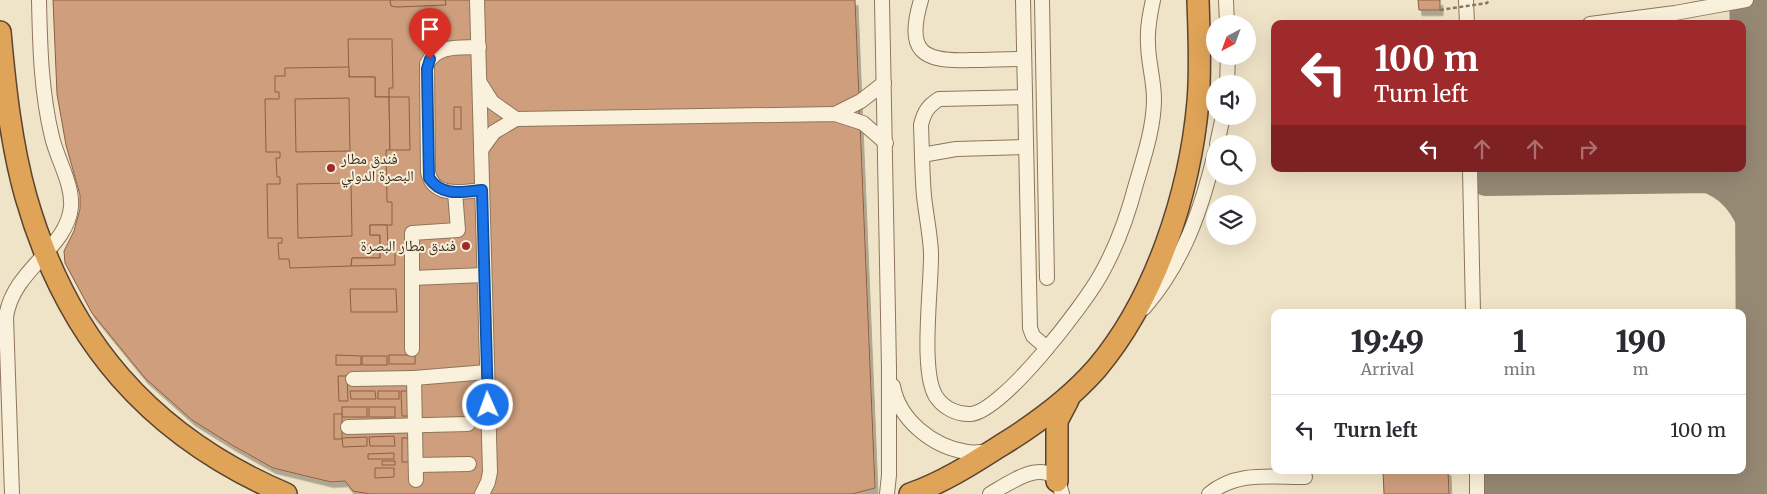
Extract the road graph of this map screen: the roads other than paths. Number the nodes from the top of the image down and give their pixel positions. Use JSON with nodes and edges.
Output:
{"nodes":[{"id":1,"x":39,"y":0,"type":"edge"},
{"id":2,"x":478,"y":0,"type":"edge"},
{"id":3,"x":882,"y":0,"type":"edge"},
{"id":4,"x":921,"y":0,"type":"edge"},
{"id":5,"x":1023,"y":0,"type":"edge"},
{"id":6,"x":1042,"y":0,"type":"edge"},
{"id":7,"x":1153,"y":0,"type":"edge"},
{"id":8,"x":1198,"y":0,"type":"edge"},
{"id":9,"x":1226,"y":0,"type":"edge"},
{"id":10,"x":1466,"y":0,"type":"edge"},
{"id":11,"x":1746,"y":0,"type":"edge"},
{"id":12,"x":1227,"y":15,"type":"edge"},
{"id":13,"x":1467,"y":20,"type":"edge"},
{"id":14,"x":1621,"y":20,"type":"edge"},
{"id":15,"x":0,"y":32,"type":"edge"},
{"id":16,"x":479,"y":47,"type":"junction"},
{"id":17,"x":1024,"y":59,"type":"junction"},
{"id":18,"x":480,"y":82,"type":"junction"},
{"id":19,"x":884,"y":83,"type":"junction"},
{"id":20,"x":1025,"y":97,"type":"junction"},
{"id":21,"x":835,"y":114,"type":"junction"},
{"id":22,"x":516,"y":119,"type":"junction"},
{"id":23,"x":886,"y":143,"type":"junction"},
{"id":24,"x":1026,"y":147,"type":"junction"},
{"id":25,"x":481,"y":150,"type":"junction"},
{"id":26,"x":922,"y":155,"type":"junction"},
{"id":27,"x":1470,"y":172,"type":"edge"},
{"id":28,"x":1207,"y":185,"type":"edge"},
{"id":29,"x":482,"y":190,"type":"junction"},
{"id":30,"x":456,"y":192,"type":"junction"},
{"id":31,"x":45,"y":252,"type":"junction"},
{"id":32,"x":484,"y":275,"type":"junction"},
{"id":33,"x":412,"y":278,"type":"junction"},
{"id":34,"x":1047,"y":278,"type":"dead end"},
{"id":35,"x":1473,"y":309,"type":"edge"},
{"id":36,"x":1123,"y":334,"type":"junction"},
{"id":37,"x":1047,"y":348,"type":"junction"},
{"id":38,"x":412,"y":349,"type":"dead end"},
{"id":39,"x":889,"y":368,"type":"junction"},
{"id":40,"x":487,"y":372,"type":"junction"},
{"id":41,"x":414,"y":378,"type":"junction"},
{"id":42,"x":353,"y":379,"type":"dead end"},
{"id":43,"x":1081,"y":384,"type":"junction"},
{"id":44,"x":468,"y":424,"type":"dead end"},
{"id":45,"x":415,"y":425,"type":"junction"},
{"id":46,"x":348,"y":427,"type":"dead end"},
{"id":47,"x":992,"y":452,"type":"junction"},
{"id":48,"x":469,"y":464,"type":"dead end"},
{"id":49,"x":416,"y":465,"type":"junction"},
{"id":50,"x":1477,"y":474,"type":"edge"},
{"id":51,"x":1305,"y":477,"type":"dead end"},
{"id":52,"x":416,"y":480,"type":"dead end"},
{"id":53,"x":1060,"y":488,"type":"edge"},
{"id":54,"x":12,"y":494,"type":"edge"},
{"id":55,"x":286,"y":494,"type":"edge"},
{"id":56,"x":482,"y":494,"type":"edge"},
{"id":57,"x":887,"y":494,"type":"edge"},
{"id":58,"x":910,"y":494,"type":"edge"},
{"id":59,"x":990,"y":494,"type":"edge"},
{"id":60,"x":1209,"y":494,"type":"edge"},
{"id":61,"x":1477,"y":494,"type":"edge"}],
"edges":[{"from":1,"to":31,"type":"lane"},
{"from":2,"to":16,"type":"lane"},
{"from":3,"to":19,"type":"lane"},
{"from":4,"to":17,"type":"lane"},
{"from":5,"to":17,"type":"lane"},
{"from":6,"to":34,"type":"lane"},
{"from":7,"to":37,"type":"lane"},
{"from":8,"to":36,"type":"highway"},
{"from":9,"to":12,"type":"lane"},
{"from":10,"to":13,"type":"lane"},
{"from":11,"to":14,"type":"lane"},
{"from":15,"to":31,"type":"highway"},
{"from":16,"to":18,"type":"lane"},
{"from":16,"to":30,"type":"lane"},
{"from":17,"to":20,"type":"lane"},
{"from":18,"to":22,"type":"lane"},
{"from":18,"to":25,"type":"lane"},
{"from":19,"to":21,"type":"lane"},
{"from":19,"to":23,"type":"lane"},
{"from":20,"to":24,"type":"lane"},
{"from":20,"to":26,"type":"lane"},
{"from":21,"to":22,"type":"lane"},
{"from":21,"to":23,"type":"lane"},
{"from":22,"to":25,"type":"lane"},
{"from":23,"to":39,"type":"lane"},
{"from":24,"to":26,"type":"lane"},
{"from":24,"to":37,"type":"lane"},
{"from":25,"to":29,"type":"lane"},
{"from":26,"to":37,"type":"lane"},
{"from":27,"to":35,"type":"lane"},
{"from":28,"to":36,"type":"lane"},
{"from":29,"to":30,"type":"lane"},
{"from":29,"to":32,"type":"lane"},
{"from":30,"to":33,"type":"lane"},
{"from":31,"to":54,"type":"lane"},
{"from":31,"to":55,"type":"highway"},
{"from":32,"to":33,"type":"lane"},
{"from":32,"to":40,"type":"lane"},
{"from":33,"to":38,"type":"lane"},
{"from":36,"to":43,"type":"highway"},
{"from":39,"to":47,"type":"lane"},
{"from":39,"to":57,"type":"lane"},
{"from":40,"to":41,"type":"lane"},
{"from":40,"to":56,"type":"lane"},
{"from":41,"to":42,"type":"lane"},
{"from":41,"to":45,"type":"lane"},
{"from":43,"to":47,"type":"highway"},
{"from":43,"to":53,"type":"highway"},
{"from":44,"to":45,"type":"lane"},
{"from":45,"to":46,"type":"lane"},
{"from":45,"to":49,"type":"lane"},
{"from":47,"to":58,"type":"highway"},
{"from":48,"to":49,"type":"lane"},
{"from":49,"to":52,"type":"lane"},
{"from":50,"to":61,"type":"lane"},
{"from":51,"to":60,"type":"lane"},
{"from":53,"to":59,"type":"lane"}]}
